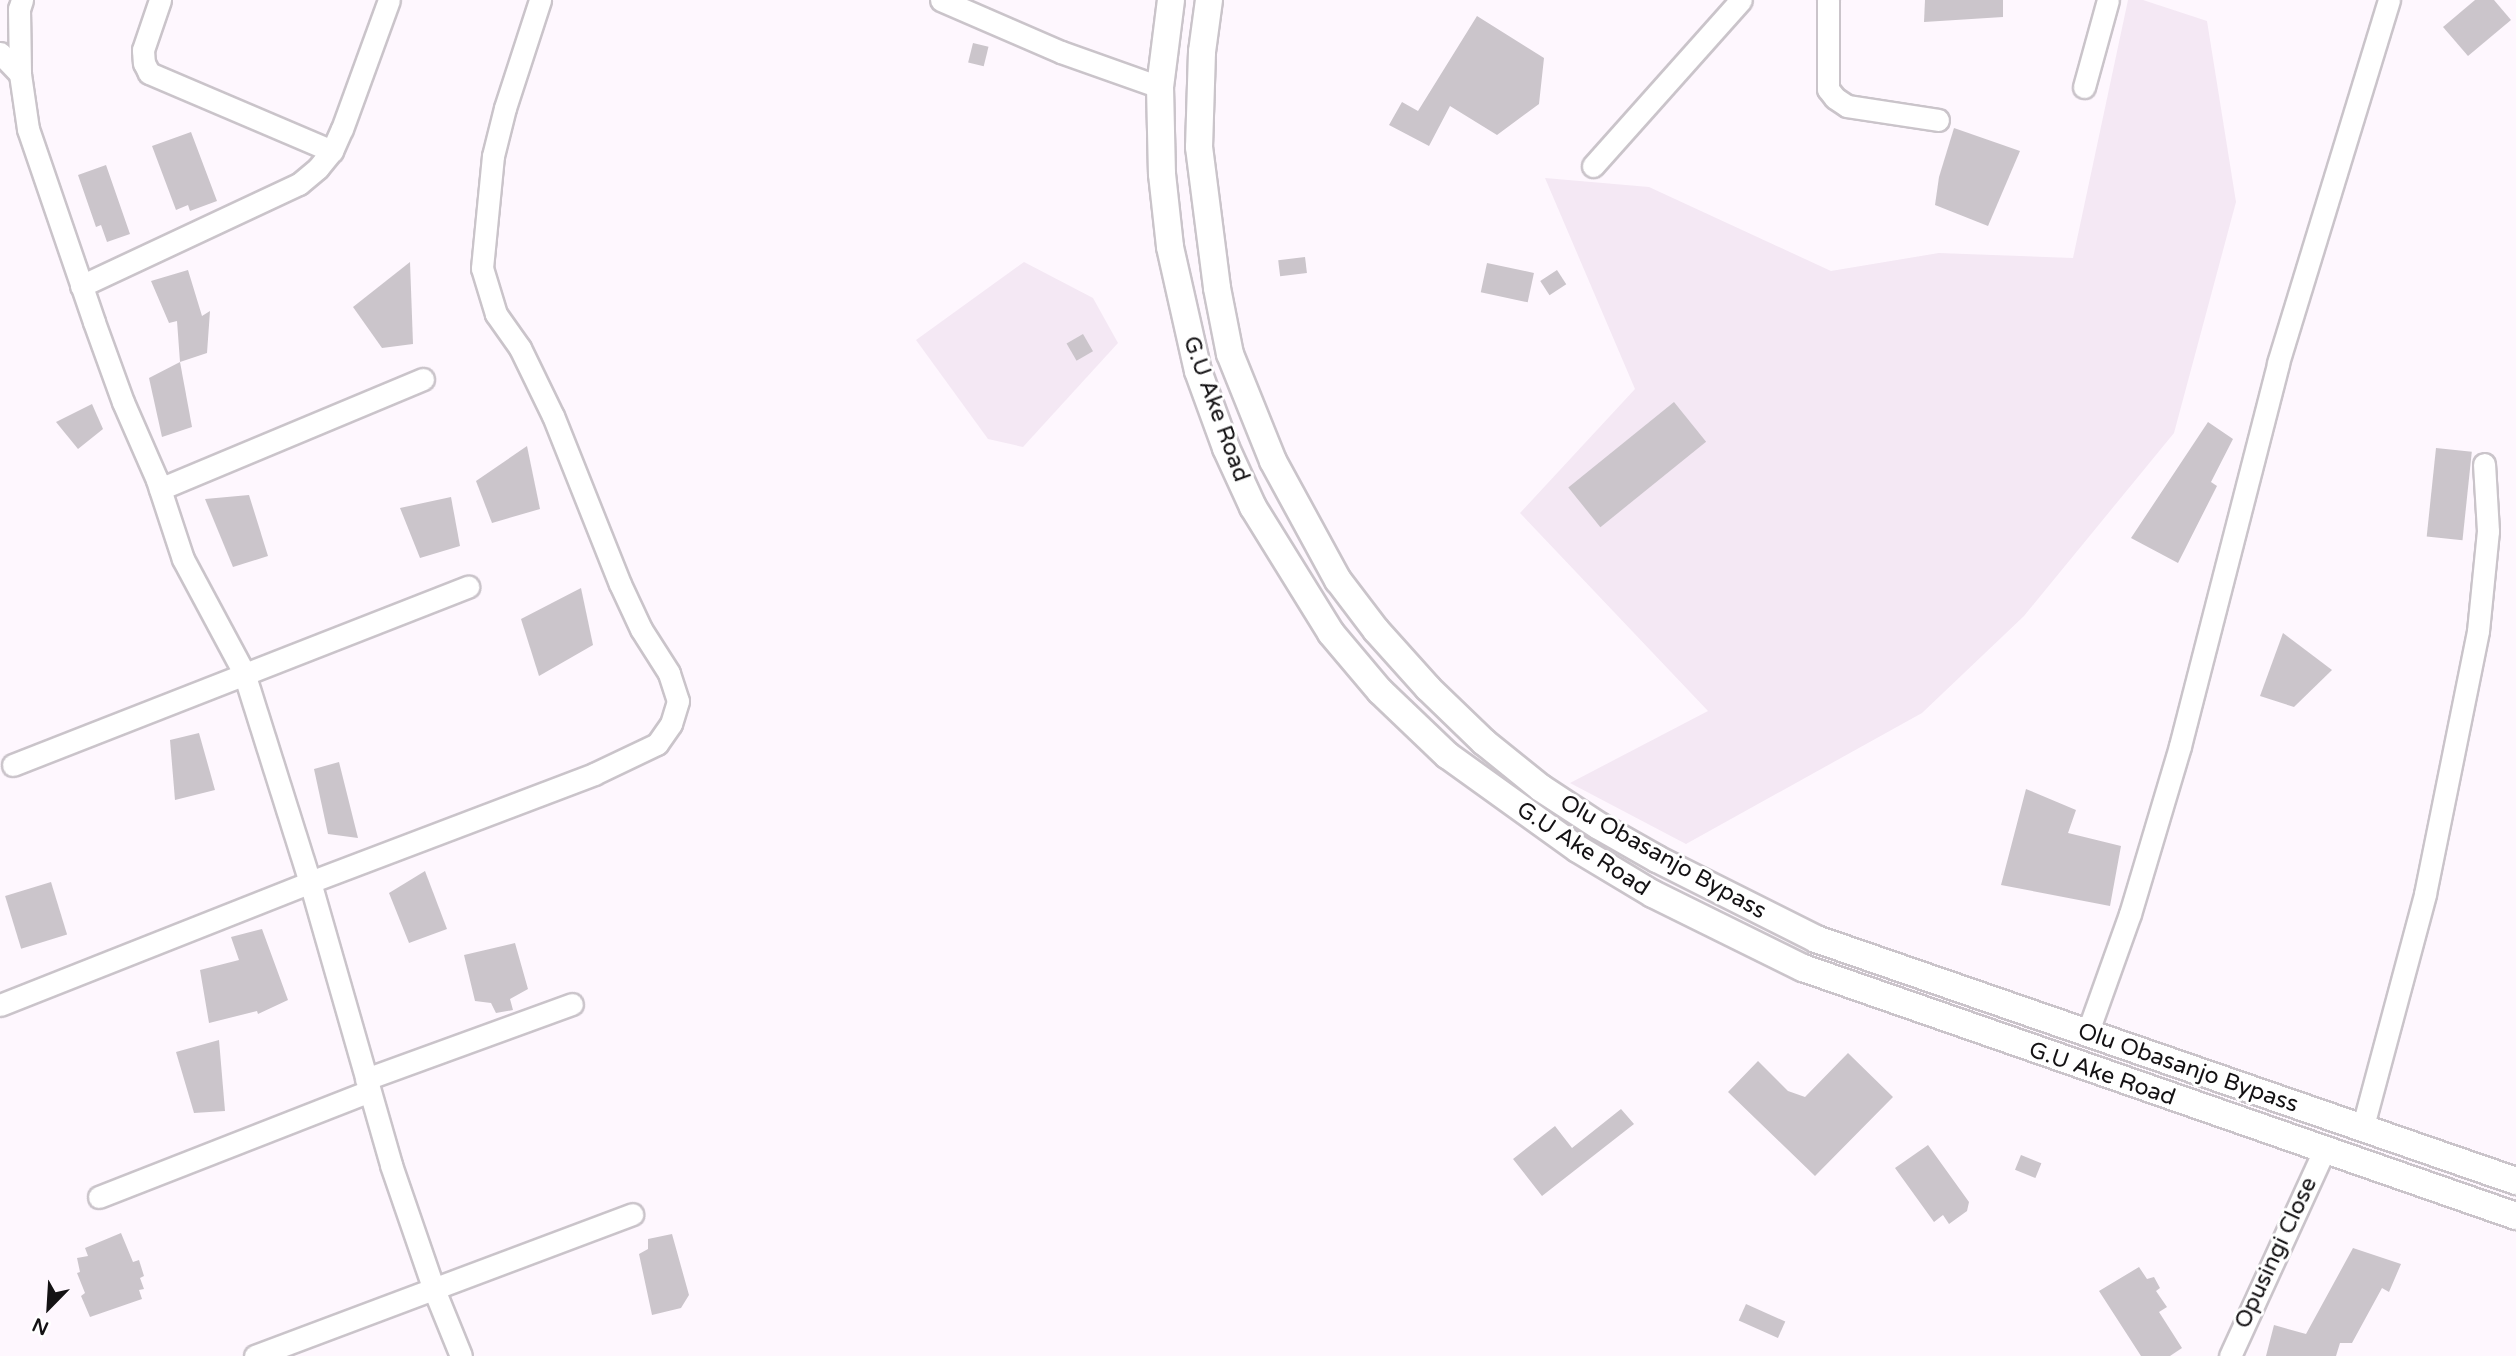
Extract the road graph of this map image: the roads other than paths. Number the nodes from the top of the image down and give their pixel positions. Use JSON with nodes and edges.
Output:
{"nodes":[{"id":1,"x":22,"y":0,"type":"edge"},
{"id":2,"x":160,"y":0,"type":"edge"},
{"id":3,"x":389,"y":0,"type":"edge"},
{"id":4,"x":540,"y":0,"type":"edge"},
{"id":5,"x":941,"y":0,"type":"edge"},
{"id":6,"x":1171,"y":0,"type":"edge"},
{"id":7,"x":1209,"y":0,"type":"edge"},
{"id":8,"x":1741,"y":0,"type":"edge"},
{"id":9,"x":1828,"y":0,"type":"edge"},
{"id":10,"x":2108,"y":0,"type":"edge"},
{"id":11,"x":2389,"y":0,"type":"edge"},
{"id":12,"x":0,"y":53,"type":"edge"},
{"id":13,"x":20,"y":74,"type":"junction"},
{"id":14,"x":1160,"y":87,"type":"junction"},
{"id":15,"x":2084,"y":87,"type":"dead end"},
{"id":16,"x":1938,"y":120,"type":"dead end"},
{"id":17,"x":332,"y":151,"type":"junction"},
{"id":18,"x":1593,"y":166,"type":"dead end"},
{"id":19,"x":81,"y":286,"type":"junction"},
{"id":20,"x":423,"y":379,"type":"dead end"},
{"id":21,"x":2484,"y":464,"type":"dead end"},
{"id":22,"x":160,"y":489,"type":"junction"},
{"id":23,"x":468,"y":587,"type":"dead end"},
{"id":24,"x":244,"y":673,"type":"junction"},
{"id":25,"x":13,"y":765,"type":"dead end"},
{"id":26,"x":310,"y":881,"type":"junction"},
{"id":27,"x":572,"y":1004,"type":"dead end"},
{"id":28,"x":0,"y":1005,"type":"edge"},
{"id":29,"x":2087,"y":1034,"type":"junction"},
{"id":30,"x":368,"y":1085,"type":"junction"},
{"id":31,"x":2363,"y":1126,"type":"junction"},
{"id":32,"x":2324,"y":1151,"type":"junction"},
{"id":33,"x":2516,"y":1181,"type":"edge"},
{"id":34,"x":99,"y":1197,"type":"dead end"},
{"id":35,"x":632,"y":1214,"type":"dead end"},
{"id":36,"x":2516,"y":1216,"type":"edge"},
{"id":37,"x":433,"y":1287,"type":"junction"},
{"id":38,"x":256,"y":1356,"type":"edge"},
{"id":39,"x":461,"y":1356,"type":"edge"},
{"id":40,"x":2230,"y":1356,"type":"edge"}],
"edges":[{"from":1,"to":13,"type":"street"},
{"from":2,"to":17,"type":"street"},
{"from":3,"to":17,"type":"street"},
{"from":4,"to":26,"type":"street"},
{"from":5,"to":14,"type":"street"},
{"from":6,"to":14,"type":"main road","name":"G.U Ake Road"},
{"from":7,"to":29,"type":"main road","name":"Olu Obasanjo Bypass"},
{"from":8,"to":18,"type":"street"},
{"from":9,"to":16,"type":"street"},
{"from":10,"to":15,"type":"street"},
{"from":11,"to":29,"type":"street"},
{"from":12,"to":13,"type":"street"},
{"from":13,"to":19,"type":"street"},
{"from":14,"to":32,"type":"main road","name":"G.U Ake Road"},
{"from":17,"to":19,"type":"street"},
{"from":19,"to":22,"type":"street"},
{"from":20,"to":22,"type":"street"},
{"from":21,"to":31,"type":"street"},
{"from":22,"to":24,"type":"street"},
{"from":23,"to":24,"type":"street"},
{"from":24,"to":25,"type":"street"},
{"from":24,"to":26,"type":"street"},
{"from":26,"to":28,"type":"street"},
{"from":26,"to":30,"type":"street"},
{"from":27,"to":30,"type":"street"},
{"from":29,"to":31,"type":"main road","name":"Olu Obasanjo Bypass"},
{"from":30,"to":34,"type":"street"},
{"from":30,"to":37,"type":"street"},
{"from":31,"to":33,"type":"main road","name":"Olu Obasanjo Bypass"},
{"from":32,"to":36,"type":"main road","name":"G.U Ake Road"},
{"from":32,"to":40,"type":"street","name":"Opusingi Close"},
{"from":35,"to":37,"type":"street"},
{"from":37,"to":38,"type":"street"},
{"from":37,"to":39,"type":"street"}]}
